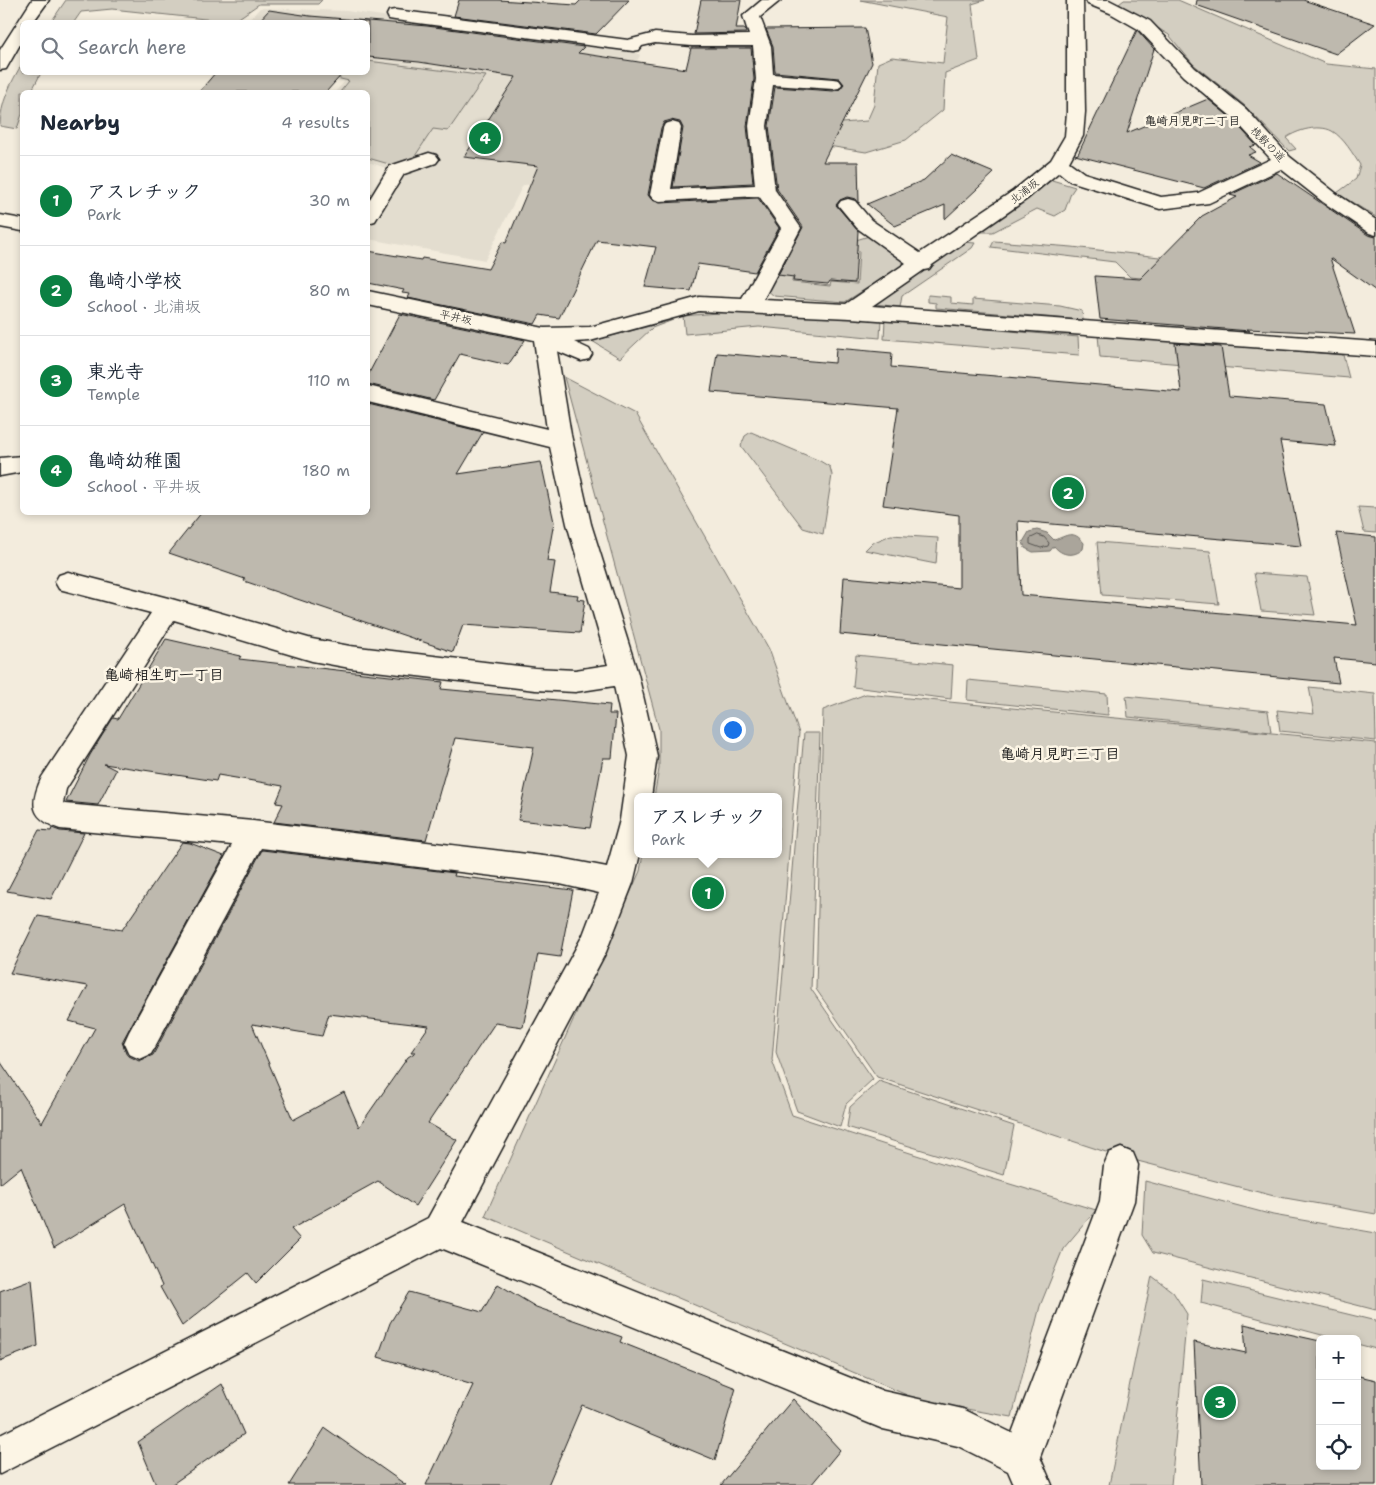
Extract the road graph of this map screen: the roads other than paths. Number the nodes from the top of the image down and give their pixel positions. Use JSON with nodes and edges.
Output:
{"nodes":[{"id":1,"x":41,"y":0,"type":"edge"},
{"id":2,"x":773,"y":0,"type":"edge"},
{"id":3,"x":1075,"y":0,"type":"edge"},
{"id":4,"x":1094,"y":0,"type":"edge"},
{"id":5,"x":396,"y":15,"type":"dead end"},
{"id":6,"x":26,"y":20,"type":"edge"},
{"id":7,"x":20,"y":30,"type":"edge"},
{"id":8,"x":759,"y":40,"type":"junction"},
{"id":9,"x":0,"y":65,"type":"edge"},
{"id":10,"x":765,"y":79,"type":"junction"},
{"id":11,"x":833,"y":84,"type":"dead end"},
{"id":12,"x":672,"y":128,"type":"dead end"},
{"id":13,"x":429,"y":159,"type":"dead end"},
{"id":14,"x":1283,"y":161,"type":"junction"},
{"id":15,"x":1059,"y":163,"type":"junction"},
{"id":16,"x":765,"y":190,"type":"junction"},
{"id":17,"x":848,"y":205,"type":"dead end"},
{"id":18,"x":370,"y":214,"type":"edge"},
{"id":19,"x":0,"y":221,"type":"edge"},
{"id":20,"x":20,"y":226,"type":"edge"},
{"id":21,"x":1376,"y":229,"type":"edge"},
{"id":22,"x":922,"y":264,"type":"junction"},
{"id":23,"x":370,"y":298,"type":"edge"},
{"id":24,"x":750,"y":306,"type":"junction"},
{"id":25,"x":850,"y":311,"type":"junction"},
{"id":26,"x":544,"y":335,"type":"junction"},
{"id":27,"x":1376,"y":349,"type":"edge"},
{"id":28,"x":581,"y":354,"type":"dead end"},
{"id":29,"x":370,"y":394,"type":"edge"},
{"id":30,"x":561,"y":441,"type":"junction"},
{"id":31,"x":20,"y":464,"type":"edge"},
{"id":32,"x":0,"y":467,"type":"edge"},
{"id":33,"x":68,"y":582,"type":"dead end"},
{"id":34,"x":168,"y":608,"type":"junction"},
{"id":35,"x":625,"y":674,"type":"junction"},
{"id":36,"x":638,"y":793,"type":"edge"},
{"id":37,"x":634,"y":820,"type":"edge"},
{"id":38,"x":253,"y":834,"type":"junction"},
{"id":39,"x":618,"y":883,"type":"junction"},
{"id":40,"x":140,"y":1043,"type":"dead end"},
{"id":41,"x":1121,"y":1165,"type":"dead end"},
{"id":42,"x":440,"y":1230,"type":"junction"},
{"id":43,"x":0,"y":1455,"type":"edge"},
{"id":44,"x":1027,"y":1472,"type":"edge"}],
"edges":[{"from":1,"to":6,"type":"main road"},
{"from":2,"to":8,"type":"main road"},
{"from":3,"to":15,"type":"main road","name":"北浦坂"},
{"from":4,"to":14,"type":"main road","name":"桟敷の道"},
{"from":5,"to":8,"type":"main road"},
{"from":7,"to":9,"type":"main road"},
{"from":8,"to":10,"type":"main road"},
{"from":10,"to":11,"type":"main road"},
{"from":10,"to":16,"type":"main road"},
{"from":12,"to":16,"type":"main road"},
{"from":13,"to":18,"type":"main road"},
{"from":14,"to":15,"type":"main road"},
{"from":14,"to":21,"type":"main road","name":"桟敷の道"},
{"from":15,"to":22,"type":"main road","name":"北浦坂"},
{"from":16,"to":24,"type":"main road"},
{"from":17,"to":22,"type":"main road"},
{"from":19,"to":20,"type":"main road"},
{"from":22,"to":25,"type":"main road","name":"北浦坂"},
{"from":23,"to":26,"type":"main road","name":"平井坂"},
{"from":24,"to":25,"type":"main road"},
{"from":24,"to":26,"type":"main road"},
{"from":25,"to":27,"type":"main road"},
{"from":26,"to":28,"type":"main road"},
{"from":26,"to":30,"type":"main road"},
{"from":29,"to":30,"type":"main road"},
{"from":30,"to":35,"type":"main road"},
{"from":31,"to":32,"type":"main road"},
{"from":33,"to":34,"type":"main road"},
{"from":34,"to":35,"type":"main road"},
{"from":34,"to":38,"type":"main road"},
{"from":35,"to":36,"type":"main road"},
{"from":37,"to":39,"type":"main road"},
{"from":38,"to":39,"type":"main road"},
{"from":38,"to":40,"type":"main road"},
{"from":39,"to":42,"type":"main road"},
{"from":41,"to":44,"type":"main road"},
{"from":42,"to":43,"type":"main road"},
{"from":42,"to":44,"type":"main road"}]}
